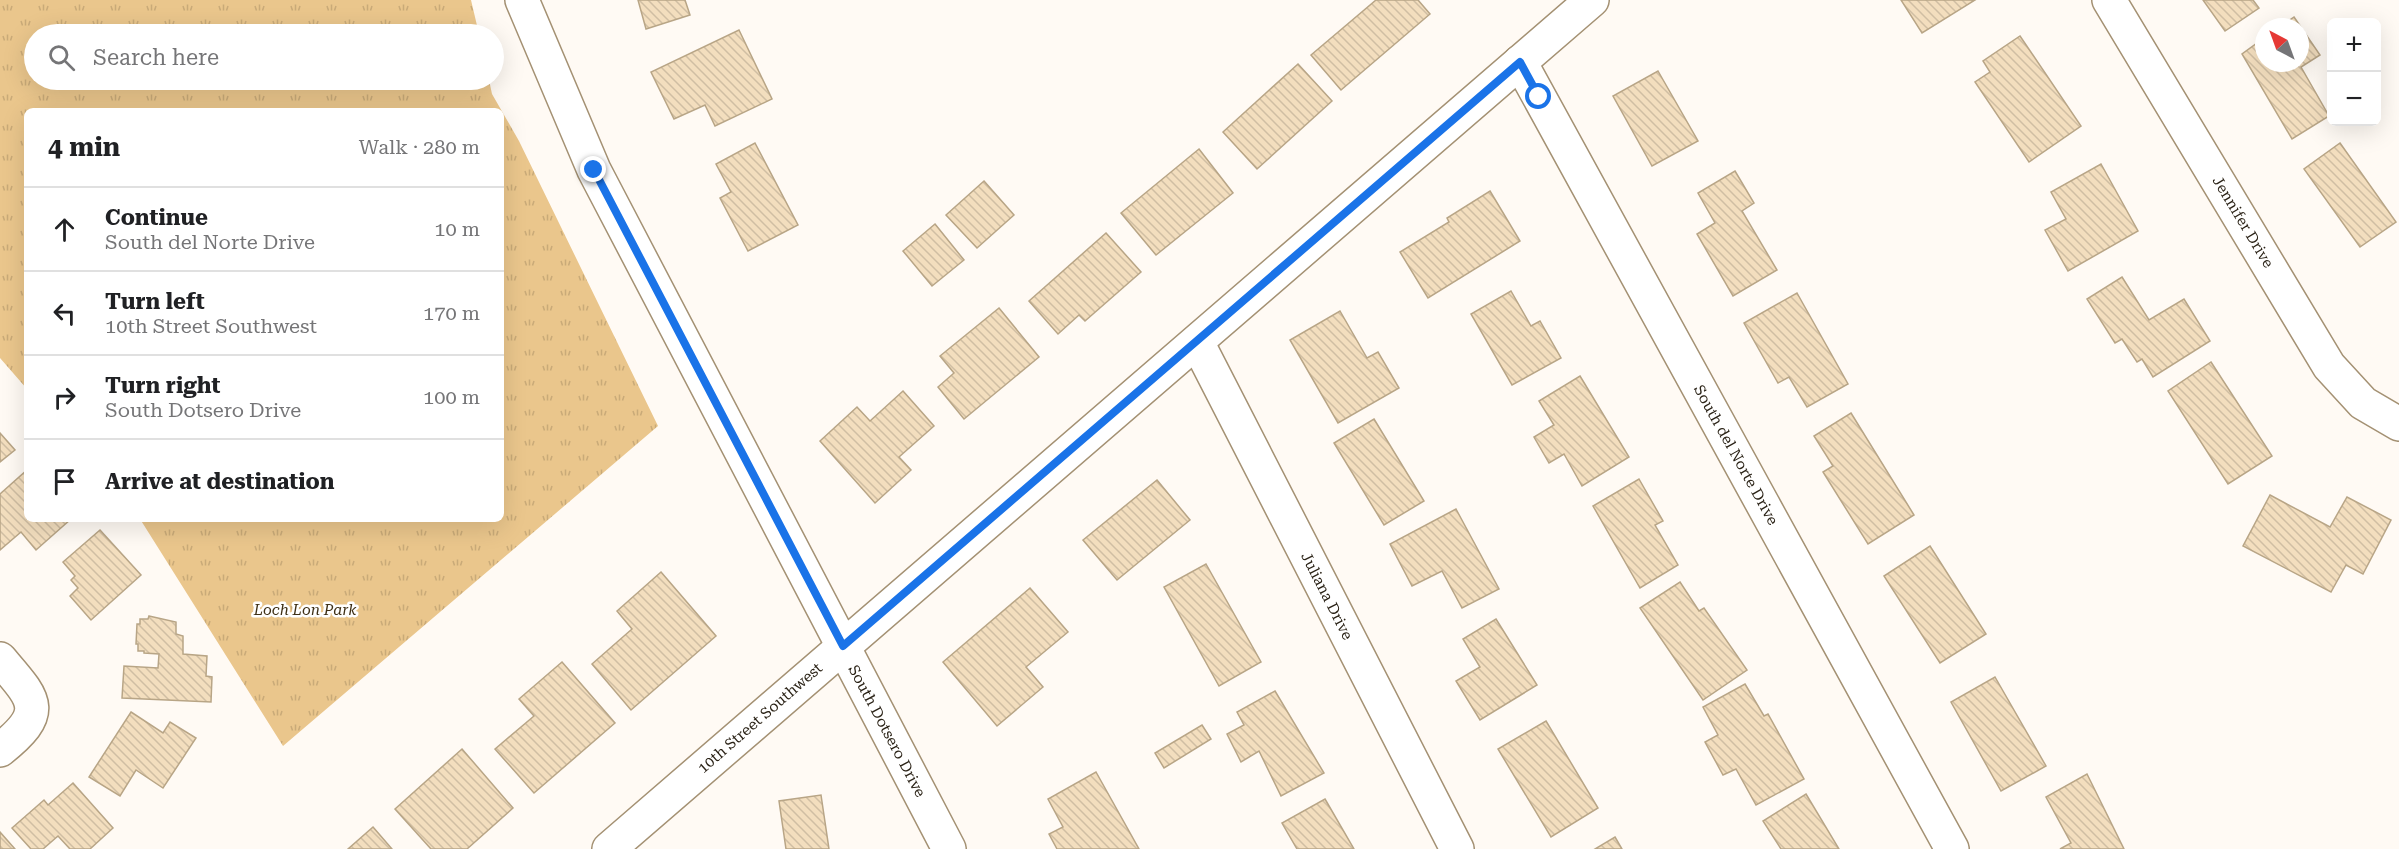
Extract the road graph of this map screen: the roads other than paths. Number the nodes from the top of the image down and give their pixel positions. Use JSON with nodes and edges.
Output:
{"nodes":[{"id":1,"x":522,"y":0,"type":"edge"},
{"id":2,"x":1592,"y":0,"type":"edge"},
{"id":3,"x":2109,"y":0,"type":"edge"},
{"id":4,"x":1520,"y":62,"type":"junction"},
{"id":5,"x":1197,"y":342,"type":"junction"},
{"id":6,"x":2399,"y":424,"type":"edge"},
{"id":7,"x":843,"y":646,"type":"junction"},
{"id":8,"x":0,"y":659,"type":"edge"},
{"id":9,"x":0,"y":750,"type":"edge"},
{"id":10,"x":609,"y":849,"type":"edge"},
{"id":11,"x":949,"y":849,"type":"edge"},
{"id":12,"x":1457,"y":849,"type":"edge"},
{"id":13,"x":1952,"y":849,"type":"edge"}],
"edges":[{"from":1,"to":7,"type":"street","name":"South Dotsero Drive"},
{"from":2,"to":4,"type":"street","name":"10th Street Southwest"},
{"from":3,"to":6,"type":"street","name":"Jennifer Drive"},
{"from":4,"to":5,"type":"street","name":"10th Street Southwest"},
{"from":4,"to":13,"type":"street","name":"South del Norte Drive"},
{"from":5,"to":7,"type":"street","name":"10th Street Southwest"},
{"from":5,"to":12,"type":"street","name":"Juliana Drive"},
{"from":7,"to":10,"type":"street","name":"10th Street Southwest"},
{"from":7,"to":11,"type":"street","name":"South Dotsero Drive"},
{"from":8,"to":9,"type":"street"}]}
